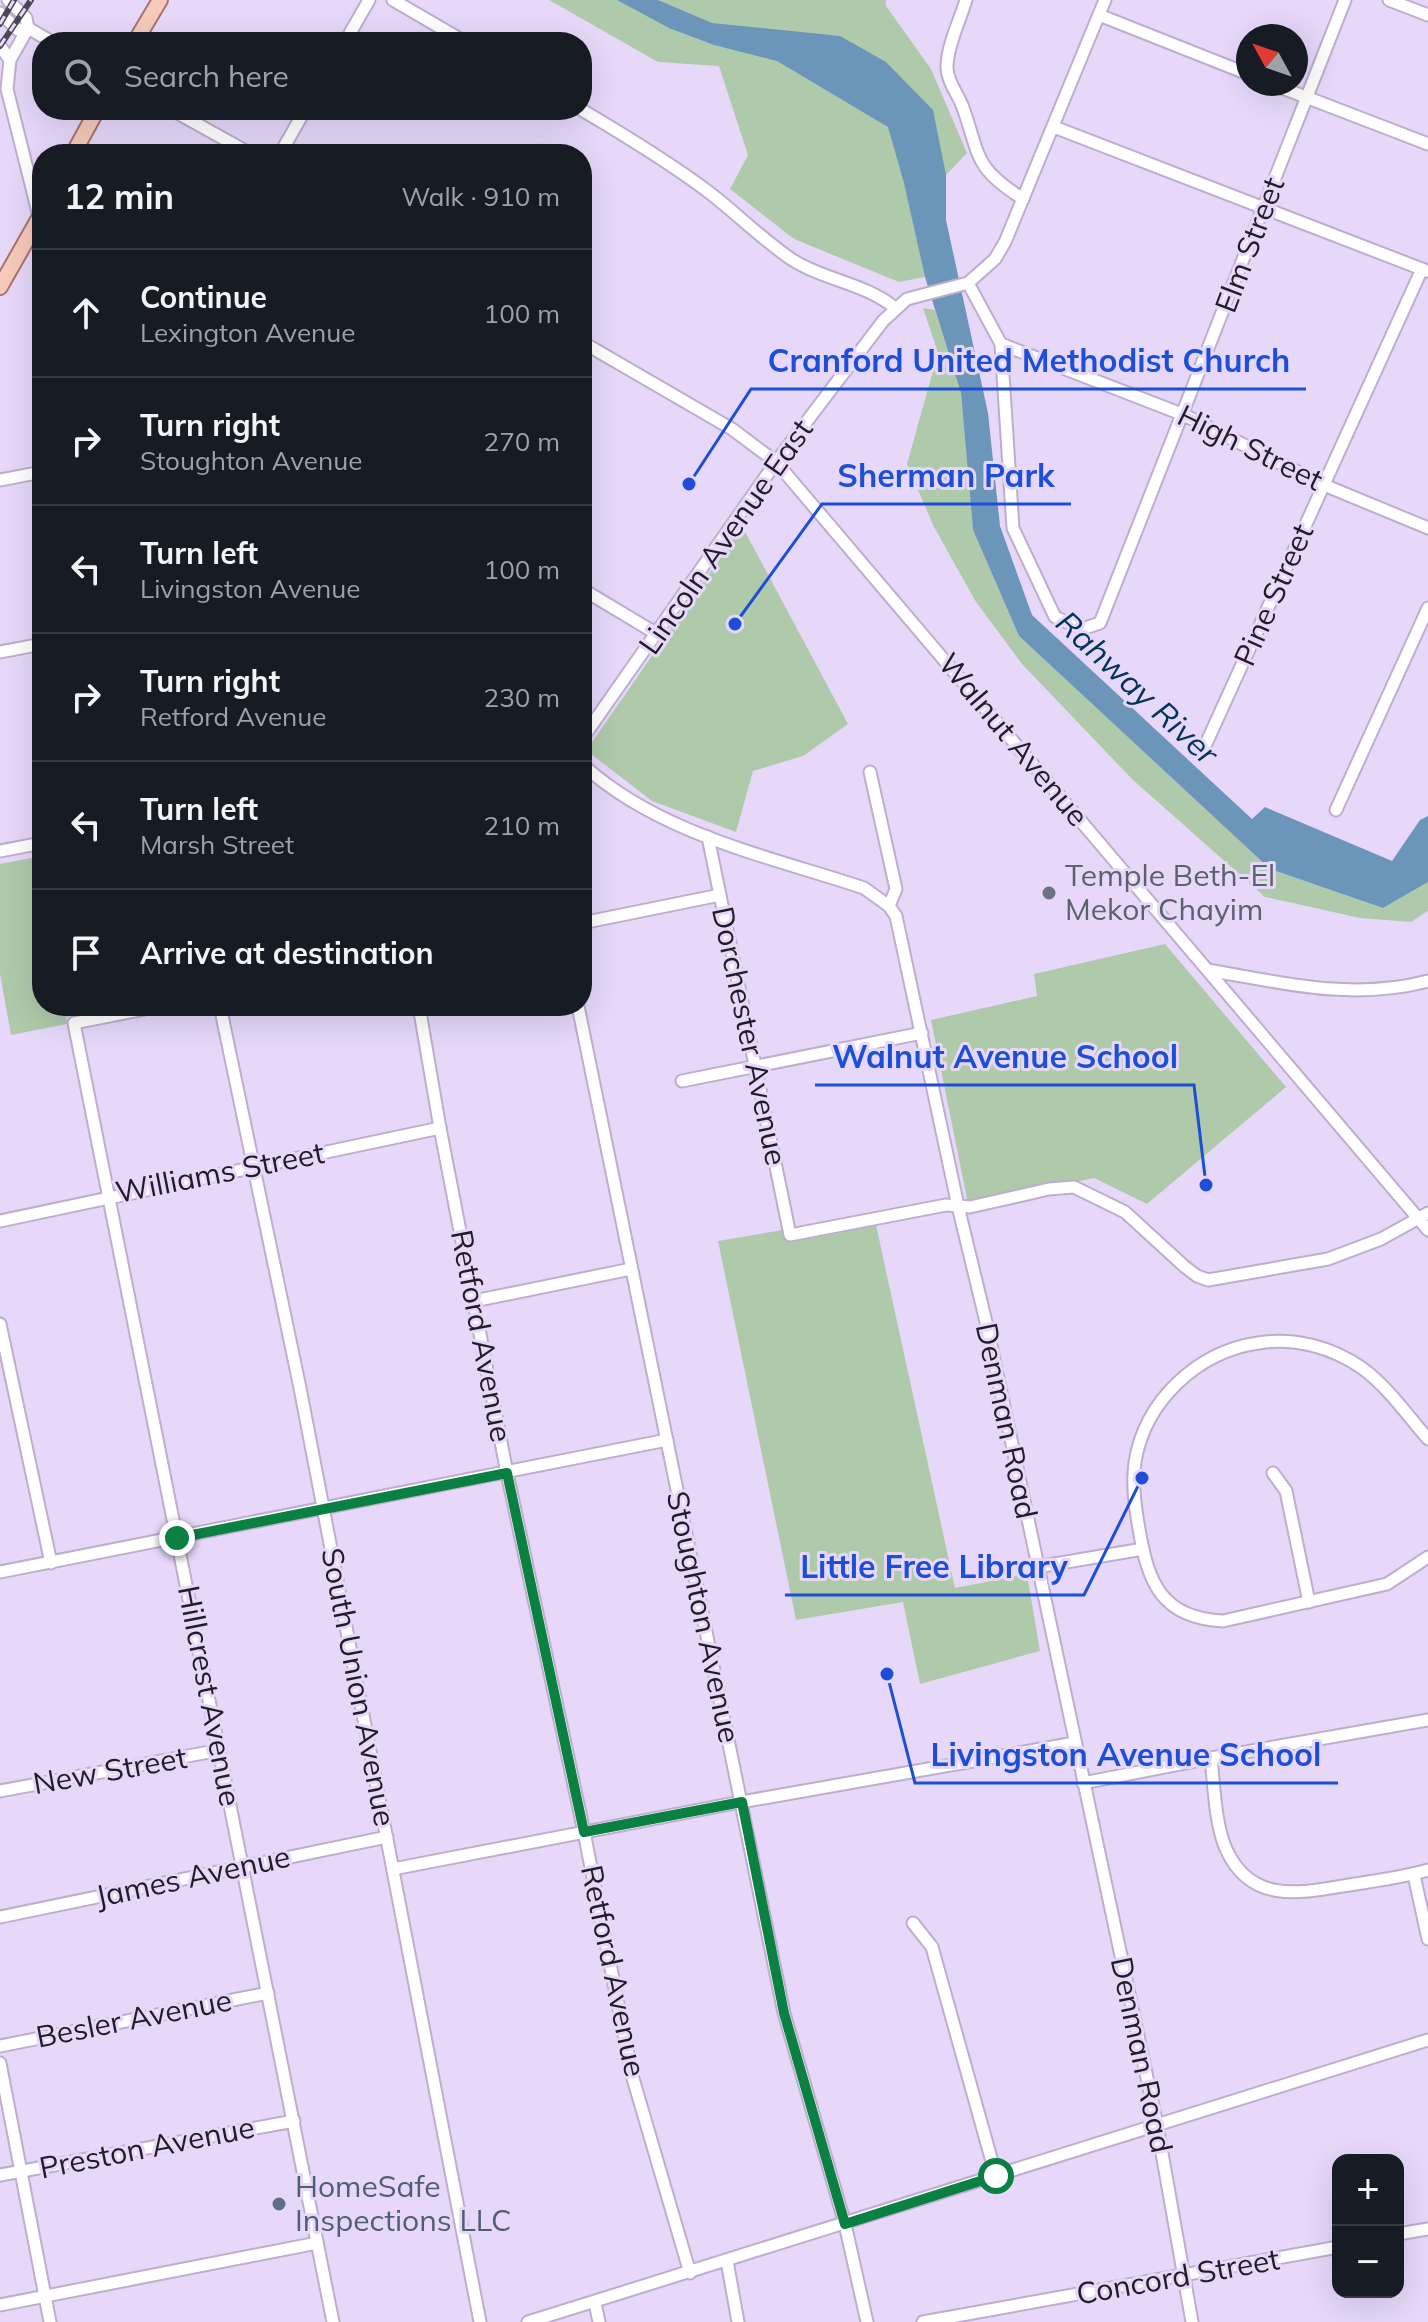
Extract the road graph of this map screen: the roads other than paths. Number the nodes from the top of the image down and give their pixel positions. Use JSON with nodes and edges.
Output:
{"nodes":[{"id":1,"x":8,"y":0,"type":"edge"},
{"id":2,"x":160,"y":0,"type":"edge"},
{"id":3,"x":369,"y":0,"type":"edge"},
{"id":4,"x":393,"y":0,"type":"edge"},
{"id":5,"x":966,"y":0,"type":"edge"},
{"id":6,"x":1105,"y":0,"type":"edge"},
{"id":7,"x":1345,"y":0,"type":"edge"},
{"id":8,"x":1389,"y":0,"type":"edge"},
{"id":9,"x":0,"y":13,"type":"edge"},
{"id":10,"x":1099,"y":15,"type":"junction"},
{"id":11,"x":1428,"y":15,"type":"edge"},
{"id":12,"x":28,"y":28,"type":"junction"},
{"id":13,"x":35,"y":32,"type":"edge"},
{"id":14,"x":141,"y":32,"type":"edge"},
{"id":15,"x":351,"y":32,"type":"edge"},
{"id":16,"x":448,"y":32,"type":"edge"},
{"id":17,"x":5,"y":52,"type":"edge"},
{"id":18,"x":1236,"y":69,"type":"edge"},
{"id":19,"x":1302,"y":96,"type":"edge"},
{"id":20,"x":1307,"y":98,"type":"junction"},
{"id":21,"x":592,"y":116,"type":"edge"},
{"id":22,"x":92,"y":120,"type":"edge"},
{"id":23,"x":190,"y":120,"type":"edge"},
{"id":24,"x":299,"y":120,"type":"edge"},
{"id":25,"x":1054,"y":127,"type":"junction"},
{"id":26,"x":78,"y":144,"type":"edge"},
{"id":27,"x":233,"y":144,"type":"edge"},
{"id":28,"x":286,"y":144,"type":"edge"},
{"id":29,"x":1428,"y":144,"type":"edge"},
{"id":30,"x":32,"y":185,"type":"edge"},
{"id":31,"x":1023,"y":199,"type":"junction"},
{"id":32,"x":1264,"y":208,"type":"junction"},
{"id":33,"x":32,"y":235,"type":"edge"},
{"id":34,"x":1425,"y":271,"type":"edge"},
{"id":35,"x":965,"y":283,"type":"junction"},
{"id":36,"x":0,"y":287,"type":"edge"},
{"id":37,"x":895,"y":308,"type":"junction"},
{"id":38,"x":1001,"y":344,"type":"junction"},
{"id":39,"x":592,"y":348,"type":"edge"},
{"id":40,"x":1184,"y":415,"type":"junction"},
{"id":41,"x":776,"y":462,"type":"junction"},
{"id":42,"x":32,"y":474,"type":"edge"},
{"id":43,"x":0,"y":480,"type":"edge"},
{"id":44,"x":1324,"y":485,"type":"junction"},
{"id":45,"x":1428,"y":528,"type":"edge"},
{"id":46,"x":592,"y":595,"type":"edge"},
{"id":47,"x":1428,"y":608,"type":"edge"},
{"id":48,"x":657,"y":634,"type":"junction"},
{"id":49,"x":32,"y":646,"type":"edge"},
{"id":50,"x":0,"y":652,"type":"edge"},
{"id":51,"x":592,"y":725,"type":"edge"},
{"id":52,"x":1205,"y":746,"type":"dead end"},
{"id":53,"x":592,"y":772,"type":"edge"},
{"id":54,"x":870,"y":772,"type":"dead end"},
{"id":55,"x":1336,"y":810,"type":"dead end"},
{"id":56,"x":708,"y":837,"type":"junction"},
{"id":57,"x":32,"y":845,"type":"edge"},
{"id":58,"x":0,"y":851,"type":"edge"},
{"id":59,"x":720,"y":895,"type":"junction"},
{"id":60,"x":889,"y":906,"type":"junction"},
{"id":61,"x":592,"y":921,"type":"edge"},
{"id":62,"x":1207,"y":969,"type":"junction"},
{"id":63,"x":1428,"y":981,"type":"edge"},
{"id":64,"x":109,"y":1016,"type":"edge"},
{"id":65,"x":222,"y":1016,"type":"edge"},
{"id":66,"x":421,"y":1016,"type":"edge"},
{"id":67,"x":580,"y":1016,"type":"edge"},
{"id":68,"x":922,"y":1033,"type":"junction"},
{"id":69,"x":755,"y":1067,"type":"junction"},
{"id":70,"x":682,"y":1081,"type":"dead end"},
{"id":71,"x":440,"y":1128,"type":"junction"},
{"id":72,"x":255,"y":1167,"type":"junction"},
{"id":73,"x":110,"y":1196,"type":"junction"},
{"id":74,"x":958,"y":1206,"type":"junction"},
{"id":75,"x":1424,"y":1216,"type":"edge"},
{"id":76,"x":0,"y":1221,"type":"edge"},
{"id":77,"x":1428,"y":1230,"type":"edge"},
{"id":78,"x":631,"y":1269,"type":"junction"},
{"id":79,"x":474,"y":1301,"type":"junction"},
{"id":80,"x":0,"y":1324,"type":"edge"},
{"id":81,"x":1428,"y":1439,"type":"edge"},
{"id":82,"x":667,"y":1440,"type":"junction"},
{"id":83,"x":507,"y":1473,"type":"junction"},
{"id":84,"x":1273,"y":1473,"type":"dead end"},
{"id":85,"x":324,"y":1510,"type":"junction"},
{"id":86,"x":177,"y":1538,"type":"junction"},
{"id":87,"x":1143,"y":1549,"type":"junction"},
{"id":88,"x":1428,"y":1557,"type":"edge"},
{"id":89,"x":51,"y":1563,"type":"junction"},
{"id":90,"x":1037,"y":1567,"type":"junction"},
{"id":91,"x":0,"y":1572,"type":"edge"},
{"id":92,"x":1309,"y":1602,"type":"junction"},
{"id":93,"x":1428,"y":1720,"type":"edge"},
{"id":94,"x":1075,"y":1743,"type":"junction"},
{"id":95,"x":220,"y":1750,"type":"junction"},
{"id":96,"x":1211,"y":1758,"type":"junction"},
{"id":97,"x":1083,"y":1783,"type":"junction"},
{"id":98,"x":0,"y":1791,"type":"edge"},
{"id":99,"x":742,"y":1802,"type":"junction"},
{"id":100,"x":584,"y":1832,"type":"junction"},
{"id":101,"x":387,"y":1837,"type":"junction"},
{"id":102,"x":243,"y":1866,"type":"junction"},
{"id":103,"x":393,"y":1869,"type":"junction"},
{"id":104,"x":1428,"y":1870,"type":"edge"},
{"id":105,"x":1414,"y":1875,"type":"junction"},
{"id":106,"x":0,"y":1917,"type":"edge"},
{"id":107,"x":913,"y":1923,"type":"dead end"},
{"id":108,"x":1428,"y":1939,"type":"edge"},
{"id":109,"x":268,"y":1993,"type":"junction"},
{"id":110,"x":1428,"y":2040,"type":"edge"},
{"id":111,"x":0,"y":2046,"type":"edge"},
{"id":112,"x":0,"y":2063,"type":"edge"},
{"id":113,"x":294,"y":2121,"type":"junction"},
{"id":114,"x":1157,"y":2125,"type":"junction"},
{"id":115,"x":21,"y":2171,"type":"junction"},
{"id":116,"x":0,"y":2175,"type":"edge"},
{"id":117,"x":996,"y":2176,"type":"junction"},
{"id":118,"x":845,"y":2224,"type":"junction"},
{"id":119,"x":1428,"y":2229,"type":"edge"},
{"id":120,"x":1404,"y":2233,"type":"edge"},
{"id":121,"x":317,"y":2243,"type":"junction"},
{"id":122,"x":1332,"y":2248,"type":"edge"},
{"id":123,"x":727,"y":2261,"type":"junction"},
{"id":124,"x":690,"y":2273,"type":"junction"},
{"id":125,"x":1184,"y":2276,"type":"junction"},
{"id":126,"x":44,"y":2296,"type":"junction"},
{"id":127,"x":595,"y":2303,"type":"junction"},
{"id":128,"x":0,"y":2305,"type":"edge"},
{"id":129,"x":50,"y":2322,"type":"edge"},
{"id":130,"x":333,"y":2322,"type":"edge"},
{"id":131,"x":480,"y":2322,"type":"edge"},
{"id":132,"x":528,"y":2322,"type":"edge"},
{"id":133,"x":599,"y":2322,"type":"edge"},
{"id":134,"x":738,"y":2322,"type":"edge"},
{"id":135,"x":867,"y":2322,"type":"edge"},
{"id":136,"x":923,"y":2322,"type":"edge"},
{"id":137,"x":1192,"y":2322,"type":"edge"}],
"edges":[{"from":1,"to":12,"type":"street"},
{"from":2,"to":14,"type":"main road"},
{"from":3,"to":15,"type":"street"},
{"from":4,"to":16,"type":"street"},
{"from":5,"to":31,"type":"street"},
{"from":6,"to":10,"type":"street"},
{"from":7,"to":20,"type":"street","name":"Elm Street"},
{"from":8,"to":11,"type":"street"},
{"from":9,"to":12,"type":"street"},
{"from":10,"to":18,"type":"street"},
{"from":10,"to":25,"type":"street"},
{"from":12,"to":13,"type":"street"},
{"from":12,"to":17,"type":"street"},
{"from":17,"to":30,"type":"street"},
{"from":19,"to":20,"type":"street"},
{"from":20,"to":29,"type":"street"},
{"from":20,"to":32,"type":"street","name":"Elm Street"},
{"from":21,"to":37,"type":"street"},
{"from":22,"to":26,"type":"main road"},
{"from":23,"to":27,"type":"street"},
{"from":24,"to":28,"type":"street"},
{"from":25,"to":31,"type":"street"},
{"from":25,"to":32,"type":"street"},
{"from":31,"to":35,"type":"street"},
{"from":32,"to":34,"type":"street"},
{"from":32,"to":40,"type":"street","name":"Elm Street"},
{"from":33,"to":36,"type":"main road"},
{"from":34,"to":44,"type":"street","name":"Pine Street"},
{"from":35,"to":37,"type":"street","name":"Lincoln Avenue East"},
{"from":35,"to":38,"type":"street"},
{"from":37,"to":41,"type":"street","name":"Lincoln Avenue East"},
{"from":38,"to":40,"type":"street","name":"High Street"},
{"from":38,"to":40,"type":"street","name":"Elm Street"},
{"from":39,"to":41,"type":"street","name":"Walnut Avenue"},
{"from":40,"to":44,"type":"street","name":"High Street"},
{"from":41,"to":48,"type":"street","name":"Lincoln Avenue East"},
{"from":41,"to":62,"type":"street","name":"Walnut Avenue"},
{"from":42,"to":43,"type":"street"},
{"from":44,"to":45,"type":"street","name":"High Street"},
{"from":44,"to":52,"type":"street","name":"Pine Street"},
{"from":46,"to":48,"type":"street"},
{"from":47,"to":55,"type":"street"},
{"from":48,"to":51,"type":"street","name":"Lincoln Avenue East"},
{"from":49,"to":50,"type":"street"},
{"from":53,"to":56,"type":"street"},
{"from":54,"to":60,"type":"street"},
{"from":56,"to":59,"type":"street","name":"Dorchester Avenue"},
{"from":56,"to":60,"type":"street"},
{"from":57,"to":58,"type":"street"},
{"from":59,"to":61,"type":"street"},
{"from":59,"to":69,"type":"street","name":"Dorchester Avenue"},
{"from":60,"to":68,"type":"street","name":"Denman Road"},
{"from":62,"to":63,"type":"street"},
{"from":62,"to":75,"type":"street","name":"Walnut Avenue"},
{"from":64,"to":73,"type":"street","name":"Hillcrest Avenue"},
{"from":65,"to":72,"type":"street","name":"South Union Avenue"},
{"from":66,"to":71,"type":"street","name":"Retford Avenue"},
{"from":67,"to":78,"type":"street","name":"Stoughton Avenue"},
{"from":68,"to":69,"type":"street"},
{"from":68,"to":74,"type":"street","name":"Denman Road"},
{"from":69,"to":70,"type":"street"},
{"from":69,"to":74,"type":"street","name":"Dorchester Avenue"},
{"from":71,"to":72,"type":"street","name":"Williams Street"},
{"from":71,"to":79,"type":"street","name":"Retford Avenue"},
{"from":72,"to":73,"type":"street","name":"Williams Street"},
{"from":72,"to":85,"type":"street","name":"South Union Avenue"},
{"from":73,"to":76,"type":"street","name":"Williams Street"},
{"from":73,"to":86,"type":"street","name":"Hillcrest Avenue"},
{"from":74,"to":75,"type":"street"},
{"from":74,"to":90,"type":"street","name":"Denman Road"},
{"from":75,"to":77,"type":"street","name":"Walnut Avenue"},
{"from":78,"to":79,"type":"street"},
{"from":78,"to":82,"type":"street","name":"Stoughton Avenue"},
{"from":79,"to":83,"type":"street","name":"Retford Avenue"},
{"from":80,"to":89,"type":"street"},
{"from":81,"to":87,"type":"street"},
{"from":82,"to":83,"type":"street"},
{"from":82,"to":99,"type":"street","name":"Stoughton Avenue"},
{"from":83,"to":85,"type":"street"},
{"from":83,"to":100,"type":"street","name":"Retford Avenue"},
{"from":84,"to":92,"type":"street"},
{"from":85,"to":86,"type":"street"},
{"from":85,"to":101,"type":"street","name":"South Union Avenue"},
{"from":86,"to":89,"type":"street"},
{"from":86,"to":95,"type":"street","name":"Hillcrest Avenue"},
{"from":87,"to":90,"type":"street"},
{"from":87,"to":92,"type":"street"},
{"from":88,"to":92,"type":"street"},
{"from":89,"to":91,"type":"street"},
{"from":90,"to":94,"type":"street","name":"Denman Road"},
{"from":93,"to":96,"type":"street"},
{"from":94,"to":97,"type":"street","name":"Denman Road"},
{"from":94,"to":99,"type":"street"},
{"from":95,"to":98,"type":"street","name":"New Street"},
{"from":95,"to":102,"type":"street","name":"Hillcrest Avenue"},
{"from":96,"to":97,"type":"street"},
{"from":96,"to":105,"type":"street"},
{"from":97,"to":114,"type":"street","name":"Denman Road"},
{"from":99,"to":100,"type":"street"},
{"from":99,"to":118,"type":"street","name":"Stoughton Avenue"},
{"from":100,"to":103,"type":"street"},
{"from":100,"to":124,"type":"street","name":"Retford Avenue"},
{"from":101,"to":102,"type":"street","name":"James Avenue"},
{"from":101,"to":103,"type":"street","name":"South Union Avenue"},
{"from":102,"to":106,"type":"street","name":"James Avenue"},
{"from":102,"to":109,"type":"street","name":"Hillcrest Avenue"},
{"from":103,"to":131,"type":"street","name":"South Union Avenue"},
{"from":104,"to":105,"type":"street"},
{"from":105,"to":108,"type":"street"},
{"from":107,"to":117,"type":"street"},
{"from":109,"to":111,"type":"street","name":"Besler Avenue"},
{"from":109,"to":113,"type":"street","name":"Hillcrest Avenue"},
{"from":110,"to":114,"type":"street"},
{"from":112,"to":115,"type":"street"},
{"from":113,"to":115,"type":"street","name":"Preston Avenue"},
{"from":113,"to":121,"type":"street","name":"Hillcrest Avenue"},
{"from":114,"to":117,"type":"street"},
{"from":114,"to":125,"type":"street","name":"Denman Road"},
{"from":115,"to":116,"type":"street","name":"Preston Avenue"},
{"from":115,"to":126,"type":"street"},
{"from":117,"to":118,"type":"street"},
{"from":118,"to":123,"type":"street"},
{"from":118,"to":135,"type":"street","name":"Stoughton Avenue"},
{"from":119,"to":120,"type":"street"},
{"from":121,"to":126,"type":"street"},
{"from":121,"to":130,"type":"street","name":"Hillcrest Avenue"},
{"from":122,"to":125,"type":"street","name":"Concord Street"},
{"from":123,"to":124,"type":"street"},
{"from":123,"to":134,"type":"street"},
{"from":124,"to":127,"type":"street"},
{"from":125,"to":136,"type":"street","name":"Concord Street"},
{"from":125,"to":137,"type":"street","name":"Denman Road"},
{"from":126,"to":128,"type":"street"},
{"from":126,"to":129,"type":"street"},
{"from":127,"to":132,"type":"street"},
{"from":127,"to":133,"type":"street"}]}
